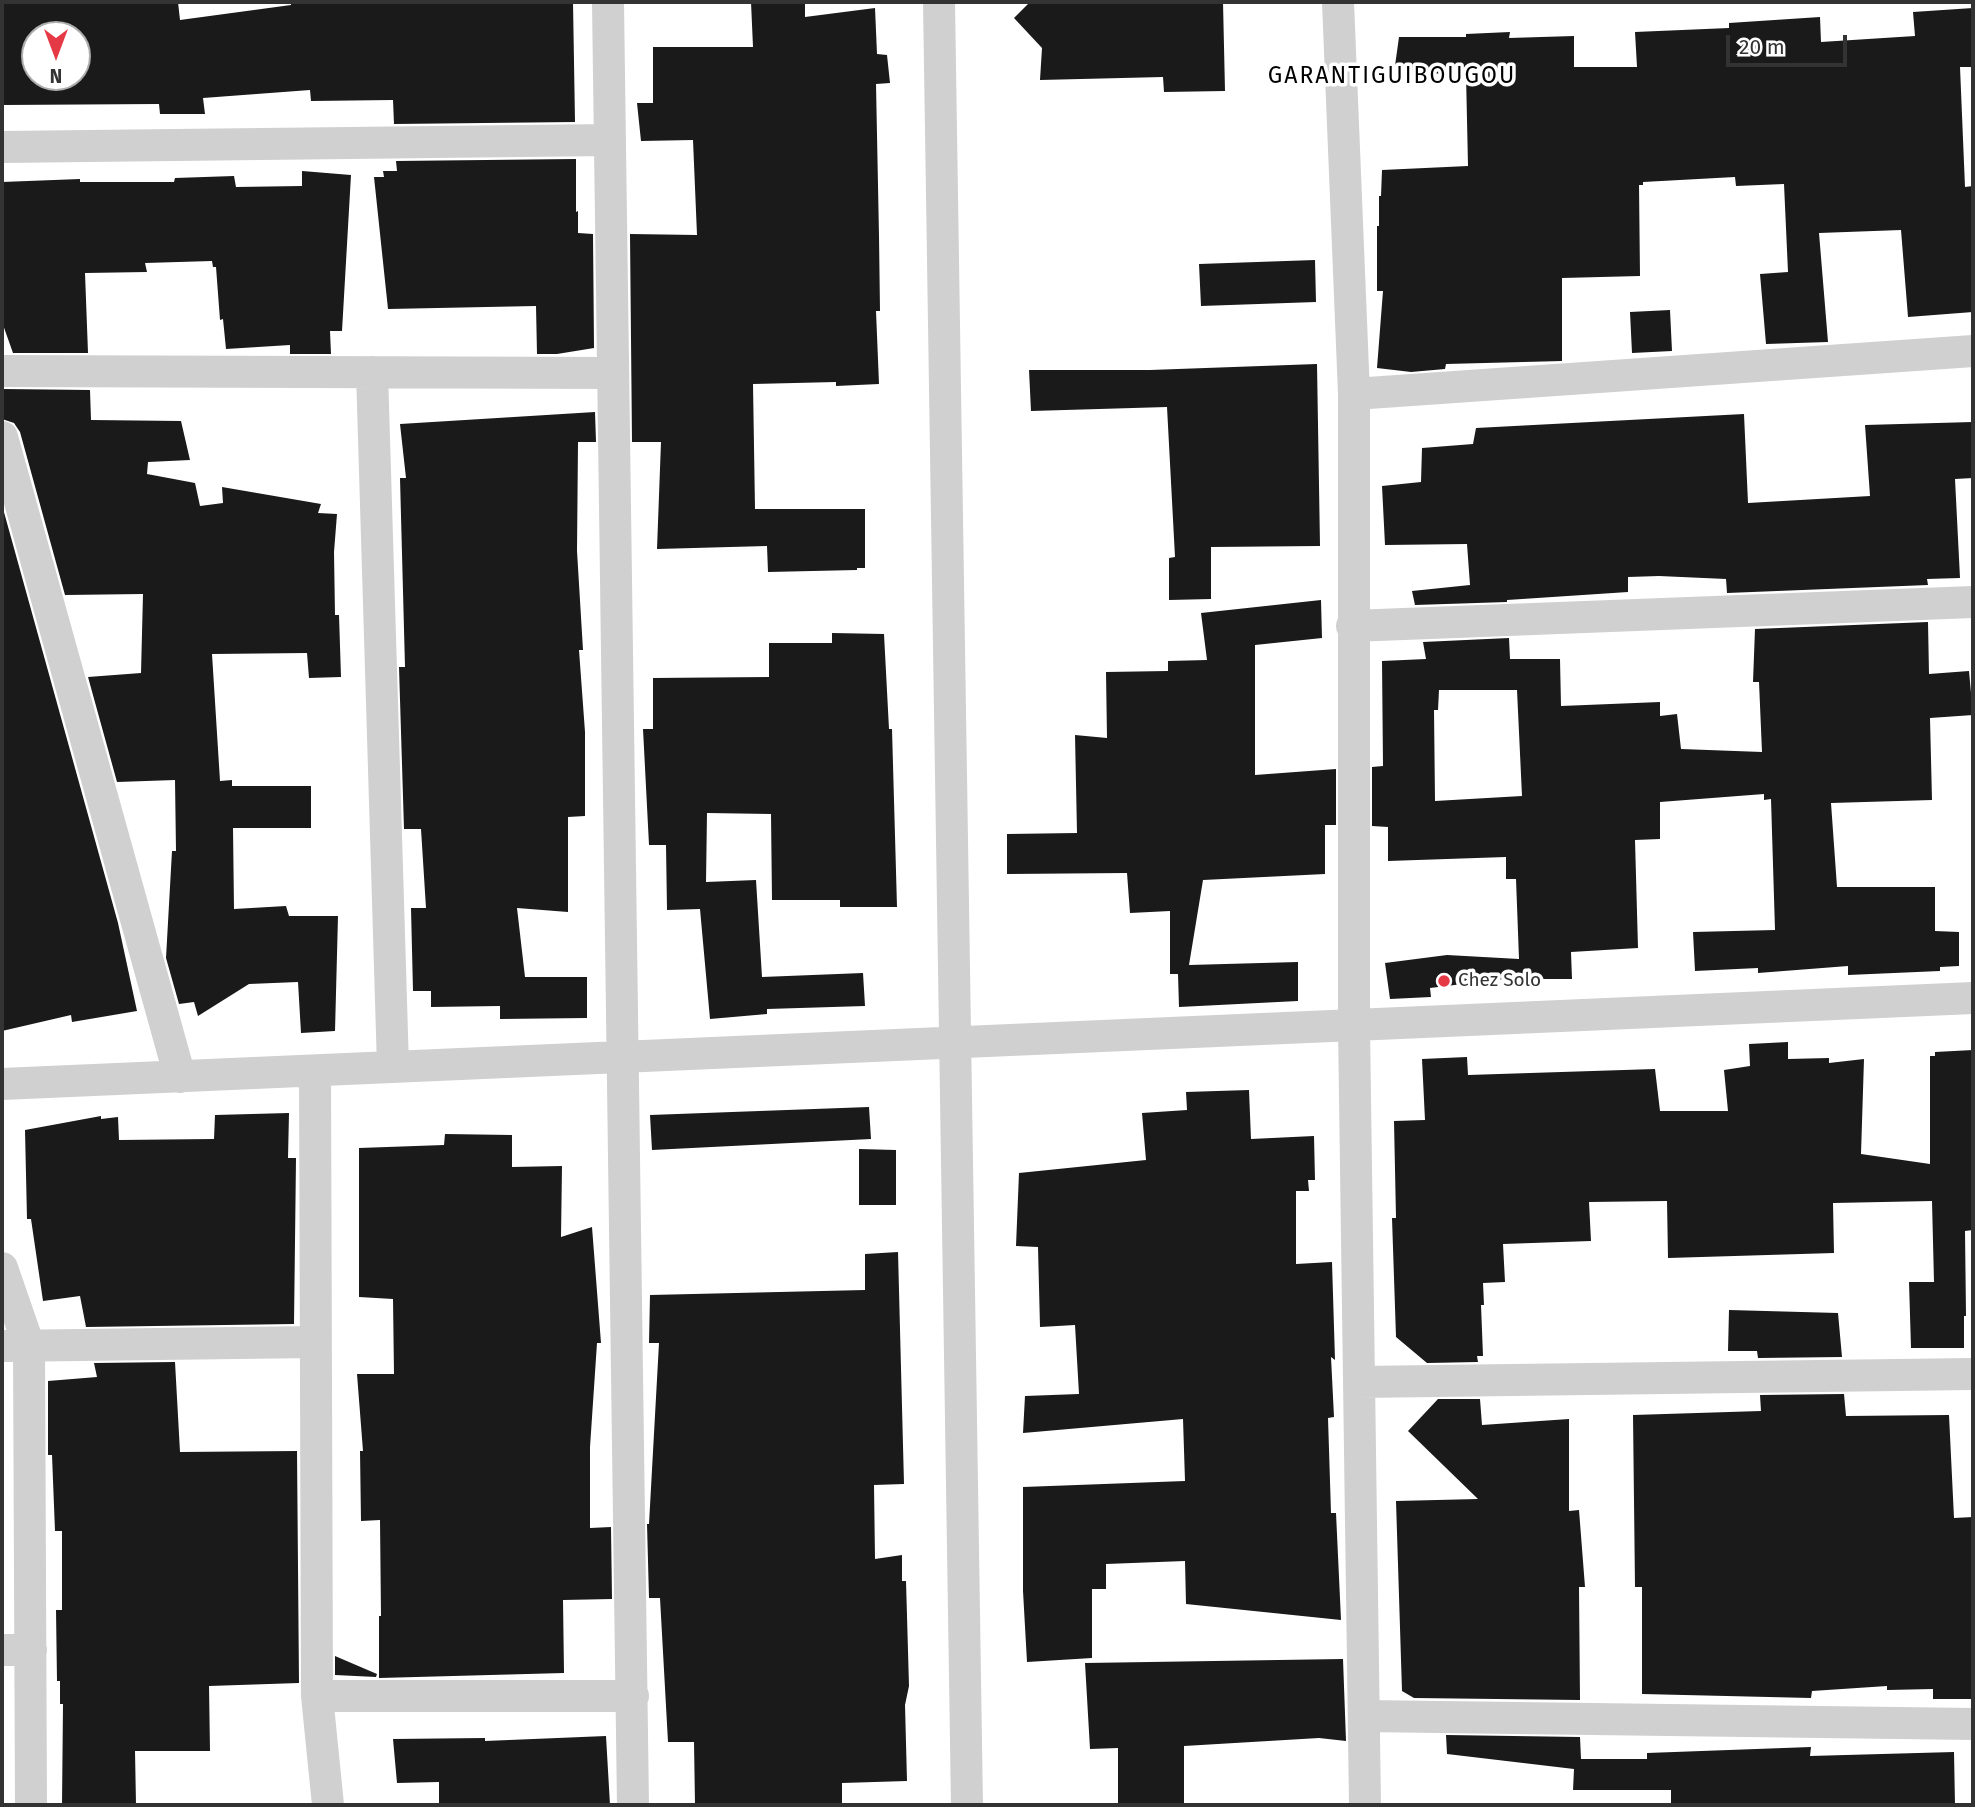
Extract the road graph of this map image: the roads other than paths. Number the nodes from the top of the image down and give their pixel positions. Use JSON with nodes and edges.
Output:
{"nodes":[{"id":1,"x":607,"y":2,"type":"edge"},
{"id":2,"x":939,"y":2,"type":"edge"},
{"id":3,"x":1338,"y":2,"type":"edge"},
{"id":4,"x":609,"y":140,"type":"junction"},
{"id":5,"x":2,"y":147,"type":"edge"},
{"id":6,"x":1973,"y":351,"type":"edge"},
{"id":7,"x":2,"y":371,"type":"edge"},
{"id":8,"x":372,"y":372,"type":"junction"},
{"id":9,"x":613,"y":373,"type":"junction"},
{"id":10,"x":1353,"y":394,"type":"junction"},
{"id":11,"x":2,"y":437,"type":"edge"},
{"id":12,"x":1973,"y":602,"type":"edge"},
{"id":13,"x":1352,"y":626,"type":"junction"},
{"id":14,"x":1973,"y":998,"type":"edge"},
{"id":15,"x":1354,"y":1026,"type":"junction"},
{"id":16,"x":956,"y":1043,"type":"junction"},
{"id":17,"x":623,"y":1057,"type":"junction"},
{"id":18,"x":393,"y":1067,"type":"junction"},
{"id":19,"x":315,"y":1070,"type":"junction"},
{"id":20,"x":180,"y":1077,"type":"junction"},
{"id":21,"x":2,"y":1084,"type":"edge"},
{"id":22,"x":2,"y":1268,"type":"edge"},
{"id":23,"x":316,"y":1342,"type":"junction"},
{"id":24,"x":16,"y":1346,"type":"edge"},
{"id":25,"x":1973,"y":1374,"type":"edge"},
{"id":26,"x":1359,"y":1382,"type":"junction"},
{"id":27,"x":16,"y":1650,"type":"edge"},
{"id":28,"x":317,"y":1696,"type":"junction"},
{"id":29,"x":633,"y":1696,"type":"junction"},
{"id":30,"x":1364,"y":1716,"type":"junction"},
{"id":31,"x":1973,"y":1724,"type":"edge"},
{"id":32,"x":31,"y":1805,"type":"edge"},
{"id":33,"x":328,"y":1805,"type":"edge"},
{"id":34,"x":634,"y":1805,"type":"edge"},
{"id":35,"x":967,"y":1805,"type":"edge"},
{"id":36,"x":1365,"y":1805,"type":"edge"}],
"edges":[{"from":1,"to":4,"type":"street"},
{"from":2,"to":16,"type":"street"},
{"from":3,"to":10,"type":"street"},
{"from":4,"to":5,"type":"street"},
{"from":4,"to":9,"type":"street"},
{"from":6,"to":10,"type":"street"},
{"from":7,"to":8,"type":"street"},
{"from":8,"to":9,"type":"street"},
{"from":8,"to":18,"type":"street"},
{"from":9,"to":17,"type":"street"},
{"from":10,"to":13,"type":"street"},
{"from":11,"to":20,"type":"street"},
{"from":12,"to":13,"type":"street"},
{"from":13,"to":15,"type":"street"},
{"from":14,"to":15,"type":"street"},
{"from":15,"to":16,"type":"street"},
{"from":15,"to":26,"type":"street"},
{"from":16,"to":17,"type":"street"},
{"from":16,"to":35,"type":"street"},
{"from":17,"to":18,"type":"street"},
{"from":17,"to":29,"type":"street"},
{"from":18,"to":19,"type":"street"},
{"from":19,"to":20,"type":"street"},
{"from":19,"to":23,"type":"street"},
{"from":20,"to":21,"type":"street"},
{"from":22,"to":24,"type":"street"},
{"from":23,"to":24,"type":"street"},
{"from":23,"to":28,"type":"street"},
{"from":24,"to":27,"type":"street"},
{"from":25,"to":26,"type":"street"},
{"from":26,"to":30,"type":"street"},
{"from":27,"to":32,"type":"street"},
{"from":28,"to":29,"type":"street"},
{"from":28,"to":33,"type":"street"},
{"from":29,"to":34,"type":"street"},
{"from":30,"to":31,"type":"street"},
{"from":30,"to":36,"type":"street"}]}
